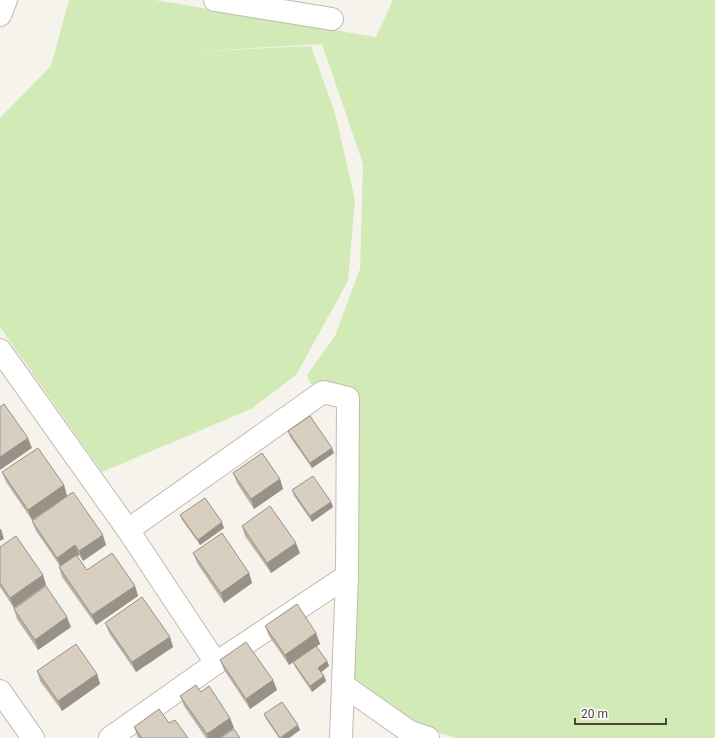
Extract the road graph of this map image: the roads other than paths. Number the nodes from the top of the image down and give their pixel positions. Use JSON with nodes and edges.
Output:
{"nodes":[{"id":1,"x":6,"y":0,"type":"edge"},
{"id":2,"x":215,"y":0,"type":"edge"},
{"id":3,"x":0,"y":15,"type":"edge"},
{"id":4,"x":332,"y":19,"type":"dead end"},
{"id":5,"x":0,"y":350,"type":"edge"},
{"id":6,"x":128,"y":530,"type":"junction"},
{"id":7,"x":347,"y":576,"type":"junction"},
{"id":8,"x":216,"y":663,"type":"junction"},
{"id":9,"x":343,"y":685,"type":"junction"},
{"id":10,"x":0,"y":691,"type":"edge"},
{"id":11,"x":33,"y":738,"type":"edge"},
{"id":12,"x":110,"y":738,"type":"edge"},
{"id":13,"x":341,"y":738,"type":"edge"},
{"id":14,"x":428,"y":738,"type":"edge"}],
"edges":[{"from":1,"to":3,"type":"street"},
{"from":2,"to":4,"type":"street"},
{"from":5,"to":6,"type":"street"},
{"from":6,"to":7,"type":"street"},
{"from":6,"to":8,"type":"street"},
{"from":7,"to":8,"type":"street"},
{"from":7,"to":9,"type":"street"},
{"from":8,"to":12,"type":"street"},
{"from":9,"to":13,"type":"street"},
{"from":9,"to":14,"type":"street"},
{"from":10,"to":11,"type":"street"}]}
